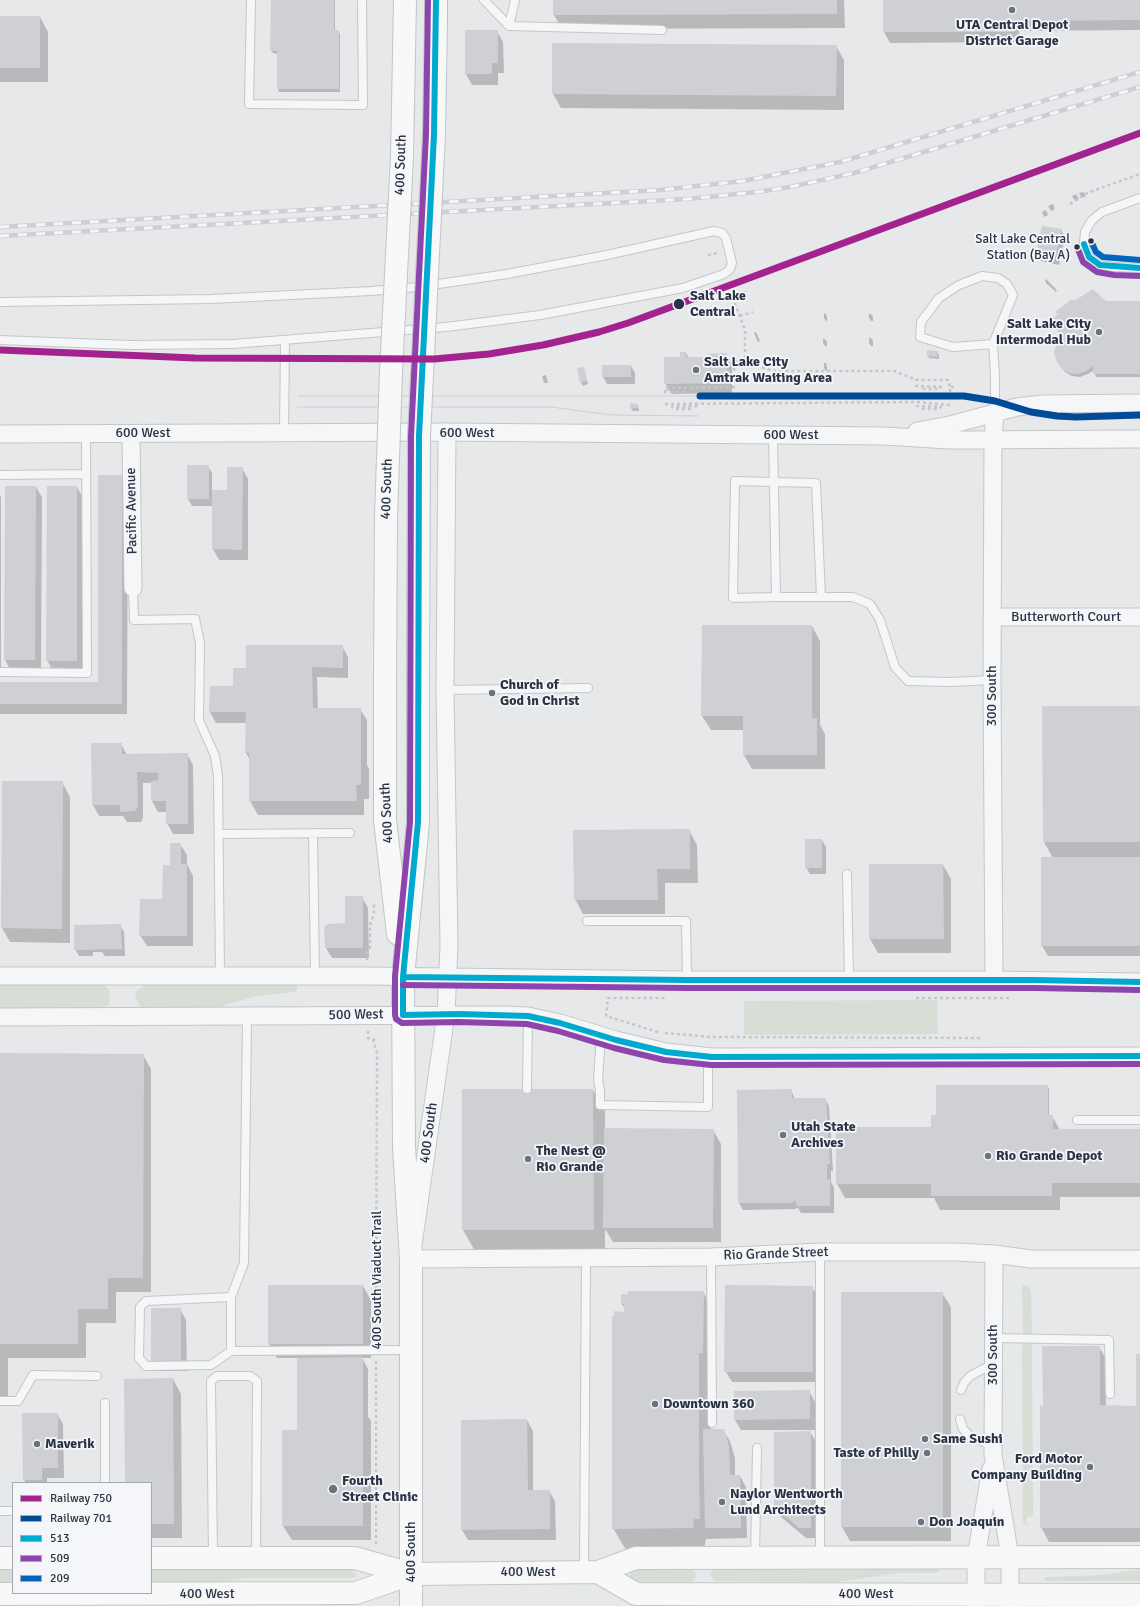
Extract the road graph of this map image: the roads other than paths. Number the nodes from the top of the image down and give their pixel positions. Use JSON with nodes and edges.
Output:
{"nodes":[{"id":1,"x":251,"y":0,"type":"edge"},
{"id":2,"x":362,"y":0,"type":"edge"},
{"id":3,"x":405,"y":0,"type":"edge"},
{"id":4,"x":436,"y":0,"type":"edge"},
{"id":5,"x":484,"y":0,"type":"edge"},
{"id":6,"x":515,"y":0,"type":"edge"},
{"id":7,"x":509,"y":26,"type":"junction"},
{"id":8,"x":662,"y":30,"type":"dead end"},
{"id":9,"x":1140,"y":198,"type":"edge"},
{"id":10,"x":1140,"y":268,"type":"edge"},
{"id":11,"x":0,"y":302,"type":"edge"},
{"id":12,"x":0,"y":340,"type":"edge"},
{"id":13,"x":285,"y":341,"type":"junction"},
{"id":14,"x":993,"y":344,"type":"junction"},
{"id":15,"x":1140,"y":403,"type":"edge"},
{"id":16,"x":995,"y":413,"type":"junction"},
{"id":17,"x":284,"y":432,"type":"junction"},
{"id":18,"x":447,"y":432,"type":"junction"},
{"id":19,"x":0,"y":434,"type":"edge"},
{"id":20,"x":86,"y":434,"type":"junction"},
{"id":21,"x":131,"y":434,"type":"junction"},
{"id":22,"x":773,"y":435,"type":"junction"},
{"id":23,"x":885,"y":436,"type":"junction"},
{"id":24,"x":1140,"y":439,"type":"edge"},
{"id":25,"x":993,"y":440,"type":"junction"},
{"id":26,"x":86,"y":474,"type":"junction"},
{"id":27,"x":0,"y":475,"type":"edge"},
{"id":28,"x":774,"y":481,"type":"junction"},
{"id":29,"x":133,"y":588,"type":"joint"},
{"id":30,"x":776,"y":597,"type":"junction"},
{"id":31,"x":821,"y":597,"type":"junction"},
{"id":32,"x":992,"y":617,"type":"junction"},
{"id":33,"x":1140,"y":617,"type":"edge"},
{"id":34,"x":0,"y":672,"type":"edge"},
{"id":35,"x":992,"y":680,"type":"junction"},
{"id":36,"x":588,"y":688,"type":"dead end"},
{"id":37,"x":445,"y":690,"type":"junction"},
{"id":38,"x":350,"y":832,"type":"dead end"},
{"id":39,"x":313,"y":833,"type":"junction"},
{"id":40,"x":219,"y":834,"type":"junction"},
{"id":41,"x":847,"y":874,"type":"dead end"},
{"id":42,"x":587,"y":921,"type":"dead end"},
{"id":43,"x":0,"y":976,"type":"edge"},
{"id":44,"x":220,"y":976,"type":"junction"},
{"id":45,"x":315,"y":976,"type":"junction"},
{"id":46,"x":403,"y":977,"type":"junction"},
{"id":47,"x":447,"y":977,"type":"junction"},
{"id":48,"x":687,"y":980,"type":"junction"},
{"id":49,"x":849,"y":980,"type":"junction"},
{"id":50,"x":994,"y":980,"type":"junction"},
{"id":51,"x":1140,"y":982,"type":"edge"},
{"id":52,"x":446,"y":1014,"type":"junction"},
{"id":53,"x":403,"y":1015,"type":"junction"},
{"id":54,"x":528,"y":1016,"type":"junction"},
{"id":55,"x":0,"y":1017,"type":"edge"},
{"id":56,"x":247,"y":1017,"type":"junction"},
{"id":57,"x":601,"y":1035,"type":"junction"},
{"id":58,"x":708,"y":1056,"type":"junction"},
{"id":59,"x":1140,"y":1056,"type":"edge"},
{"id":60,"x":527,"y":1089,"type":"dead end"},
{"id":61,"x":1077,"y":1120,"type":"dead end"},
{"id":62,"x":1140,"y":1120,"type":"edge"},
{"id":63,"x":820,"y":1252,"type":"junction"},
{"id":64,"x":994,"y":1254,"type":"junction"},
{"id":65,"x":711,"y":1257,"type":"junction"},
{"id":66,"x":411,"y":1258,"type":"junction"},
{"id":67,"x":586,"y":1258,"type":"junction"},
{"id":68,"x":1140,"y":1259,"type":"edge"},
{"id":69,"x":231,"y":1297,"type":"junction"},
{"id":70,"x":994,"y":1338,"type":"junction"},
{"id":71,"x":411,"y":1350,"type":"junction"},
{"id":72,"x":231,"y":1351,"type":"junction"},
{"id":73,"x":993,"y":1364,"type":"junction"},
{"id":74,"x":97,"y":1376,"type":"dead end"},
{"id":75,"x":961,"y":1390,"type":"dead end"},
{"id":76,"x":1110,"y":1394,"type":"dead end"},
{"id":77,"x":0,"y":1401,"type":"edge"},
{"id":78,"x":105,"y":1403,"type":"dead end"},
{"id":79,"x":960,"y":1420,"type":"dead end"},
{"id":80,"x":712,"y":1422,"type":"dead end"},
{"id":81,"x":757,"y":1448,"type":"dead end"},
{"id":82,"x":993,"y":1451,"type":"junction"},
{"id":83,"x":105,"y":1482,"type":"edge"},
{"id":84,"x":0,"y":1511,"type":"edge"},
{"id":85,"x":12,"y":1511,"type":"edge"},
{"id":86,"x":756,"y":1557,"type":"junction"},
{"id":87,"x":820,"y":1557,"type":"junction"},
{"id":88,"x":976,"y":1557,"type":"junction"},
{"id":89,"x":1140,"y":1557,"type":"edge"},
{"id":90,"x":0,"y":1558,"type":"edge"},
{"id":91,"x":12,"y":1558,"type":"edge"},
{"id":92,"x":152,"y":1558,"type":"edge"},
{"id":93,"x":213,"y":1558,"type":"junction"},
{"id":94,"x":256,"y":1558,"type":"junction"},
{"id":95,"x":1010,"y":1558,"type":"junction"},
{"id":96,"x":591,"y":1572,"type":"junction"},
{"id":97,"x":411,"y":1574,"type":"junction"},
{"id":98,"x":0,"y":1594,"type":"edge"},
{"id":99,"x":106,"y":1594,"type":"edge"},
{"id":100,"x":1140,"y":1594,"type":"edge"},
{"id":101,"x":976,"y":1600,"type":"edge"},
{"id":102,"x":1011,"y":1600,"type":"edge"},
{"id":103,"x":1095,"y":1600,"type":"edge"},
{"id":104,"x":411,"y":1606,"type":"edge"}],
"edges":[{"from":1,"to":2,"type":"lane"},
{"from":3,"to":46,"type":"main road","name":"400 South","bridge":true},
{"from":4,"to":46,"type":"main road","name":"400 South","bridge":true},
{"from":5,"to":7,"type":"lane"},
{"from":6,"to":7,"type":"lane"},
{"from":7,"to":8,"type":"lane"},
{"from":9,"to":10,"type":"lane"},
{"from":11,"to":13,"type":"lane"},
{"from":12,"to":13,"type":"lane"},
{"from":13,"to":17,"type":"lane"},
{"from":14,"to":14,"type":"lane"},
{"from":14,"to":16,"type":"lane"},
{"from":15,"to":16,"type":"street","name":"600 West"},
{"from":16,"to":23,"type":"street","name":"600 West"},
{"from":16,"to":25,"type":"street","name":"300 South"},
{"from":17,"to":18,"type":"street","name":"600 West"},
{"from":17,"to":21,"type":"street","name":"600 West"},
{"from":18,"to":22,"type":"street","name":"600 West"},
{"from":18,"to":37,"type":"street","name":"400 South"},
{"from":19,"to":20,"type":"street","name":"600 West"},
{"from":20,"to":21,"type":"street","name":"600 West"},
{"from":20,"to":26,"type":"lane"},
{"from":21,"to":29,"type":"street","name":"Pacific Avenue"},
{"from":22,"to":23,"type":"street","name":"600 West"},
{"from":22,"to":28,"type":"lane"},
{"from":23,"to":25,"type":"street","name":"600 West"},
{"from":24,"to":25,"type":"street","name":"600 West"},
{"from":25,"to":32,"type":"street","name":"300 South"},
{"from":26,"to":27,"type":"lane"},
{"from":26,"to":34,"type":"lane"},
{"from":28,"to":30,"type":"lane"},
{"from":28,"to":30,"type":"lane"},
{"from":28,"to":31,"type":"lane"},
{"from":29,"to":40,"type":"lane"},
{"from":30,"to":31,"type":"lane"},
{"from":31,"to":35,"type":"lane"},
{"from":32,"to":33,"type":"street","name":"Butterworth Court"},
{"from":32,"to":35,"type":"street","name":"300 South"},
{"from":35,"to":50,"type":"street","name":"300 South"},
{"from":36,"to":37,"type":"lane"},
{"from":37,"to":47,"type":"street","name":"400 South"},
{"from":38,"to":39,"type":"lane"},
{"from":39,"to":40,"type":"lane"},
{"from":39,"to":45,"type":"lane"},
{"from":40,"to":44,"type":"lane"},
{"from":41,"to":49,"type":"lane"},
{"from":42,"to":48,"type":"lane"},
{"from":43,"to":44,"type":"street"},
{"from":44,"to":45,"type":"street"},
{"from":45,"to":46,"type":"street"},
{"from":46,"to":47,"type":"street"},
{"from":46,"to":53,"type":"main road","name":"400 South"},
{"from":47,"to":48,"type":"street"},
{"from":47,"to":52,"type":"street","name":"400 South"},
{"from":48,"to":49,"type":"street"},
{"from":49,"to":50,"type":"street"},
{"from":50,"to":51,"type":"street"},
{"from":52,"to":53,"type":"street","name":"500 West"},
{"from":52,"to":54,"type":"street","name":"500 West"},
{"from":52,"to":66,"type":"street","name":"400 South"},
{"from":53,"to":56,"type":"street","name":"500 West"},
{"from":53,"to":66,"type":"main road","name":"400 South"},
{"from":54,"to":57,"type":"street","name":"500 West"},
{"from":54,"to":60,"type":"lane"},
{"from":55,"to":56,"type":"street","name":"500 West"},
{"from":56,"to":69,"type":"lane"},
{"from":57,"to":58,"type":"street","name":"500 West"},
{"from":57,"to":58,"type":"lane"},
{"from":58,"to":59,"type":"street","name":"500 West"},
{"from":61,"to":62,"type":"lane"},
{"from":63,"to":64,"type":"street","name":"Rio Grande Street"},
{"from":63,"to":65,"type":"street","name":"Rio Grande Street"},
{"from":63,"to":87,"type":"lane"},
{"from":64,"to":68,"type":"street","name":"Rio Grande Street"},
{"from":64,"to":70,"type":"street","name":"300 South"},
{"from":65,"to":67,"type":"street","name":"Rio Grande Street"},
{"from":65,"to":80,"type":"lane"},
{"from":66,"to":67,"type":"street","name":"Rio Grande Street"},
{"from":66,"to":71,"type":"main road","name":"400 South"},
{"from":67,"to":96,"type":"lane"},
{"from":69,"to":72,"type":"lane"},
{"from":69,"to":72,"type":"lane"},
{"from":70,"to":73,"type":"street","name":"300 South"},
{"from":70,"to":76,"type":"lane"},
{"from":71,"to":72,"type":"lane"},
{"from":71,"to":97,"type":"main road","name":"400 South"},
{"from":73,"to":75,"type":"lane"},
{"from":73,"to":82,"type":"street","name":"300 South"},
{"from":74,"to":77,"type":"lane"},
{"from":78,"to":83,"type":"lane"},
{"from":79,"to":82,"type":"lane"},
{"from":81,"to":86,"type":"lane"},
{"from":82,"to":88,"type":"street","name":"300 South"},
{"from":82,"to":95,"type":"street","name":"300 South"},
{"from":84,"to":85,"type":"lane"},
{"from":86,"to":87,"type":"main road","name":"400 West"},
{"from":86,"to":96,"type":"main road","name":"400 West"},
{"from":87,"to":88,"type":"main road","name":"400 West"},
{"from":88,"to":95,"type":"main road","name":"400 West"},
{"from":88,"to":101,"type":"street","name":"300 South"},
{"from":89,"to":95,"type":"main road","name":"400 West"},
{"from":90,"to":91,"type":"main road"},
{"from":92,"to":93,"type":"main road","name":"400 West"},
{"from":93,"to":94,"type":"main road","name":"400 West"},
{"from":93,"to":94,"type":"lane"},
{"from":94,"to":97,"type":"main road","name":"400 West"},
{"from":95,"to":102,"type":"street","name":"300 South"},
{"from":96,"to":97,"type":"main road","name":"400 West"},
{"from":96,"to":101,"type":"main road","name":"400 West"},
{"from":97,"to":99,"type":"main road","name":"400 West"},
{"from":97,"to":104,"type":"main road","name":"400 South"},
{"from":98,"to":99,"type":"main road","name":"400 West"},
{"from":100,"to":103,"type":"main road","name":"400 West"},
{"from":101,"to":102,"type":"main road","name":"400 West"},
{"from":102,"to":103,"type":"main road","name":"400 West"}]}
